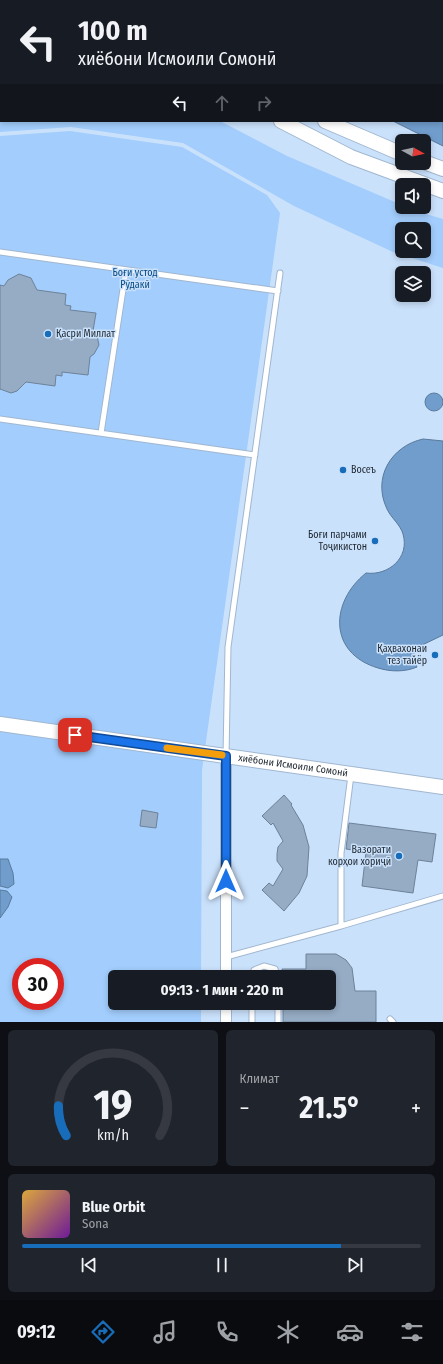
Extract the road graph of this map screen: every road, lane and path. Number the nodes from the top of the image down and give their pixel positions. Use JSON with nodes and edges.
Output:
{"nodes":[{"id":1,"x":283,"y":122,"type":"edge"},
{"id":2,"x":327,"y":122,"type":"edge"},
{"id":3,"x":395,"y":151,"type":"edge"},
{"id":4,"x":431,"y":165,"type":"edge"},
{"id":5,"x":443,"y":169,"type":"edge"},
{"id":6,"x":443,"y":191,"type":"edge"},
{"id":7,"x":0,"y":252,"type":"edge"},
{"id":8,"x":126,"y":270,"type":"junction"},
{"id":9,"x":280,"y":273,"type":"dead end"},
{"id":10,"x":278,"y":291,"type":"junction"},
{"id":11,"x":0,"y":419,"type":"edge"},
{"id":12,"x":101,"y":433,"type":"junction"},
{"id":13,"x":254,"y":455,"type":"junction"},
{"id":14,"x":0,"y":724,"type":"edge"},
{"id":15,"x":226,"y":756,"type":"junction"},
{"id":16,"x":351,"y":774,"type":"junction"},
{"id":17,"x":443,"y":787,"type":"edge"},
{"id":18,"x":443,"y":896,"type":"edge"},
{"id":19,"x":341,"y":926,"type":"junction"},
{"id":20,"x":226,"y":957,"type":"junction"},
{"id":21,"x":226,"y":970,"type":"edge"},
{"id":22,"x":254,"y":970,"type":"edge"},
{"id":23,"x":275,"y":970,"type":"edge"},
{"id":24,"x":226,"y":1010,"type":"edge"},
{"id":25,"x":252,"y":1010,"type":"edge"},
{"id":26,"x":278,"y":1010,"type":"edge"},
{"id":27,"x":226,"y":1022,"type":"edge"},
{"id":28,"x":252,"y":1022,"type":"edge"},
{"id":29,"x":278,"y":1022,"type":"edge"}],
"edges":[{"from":1,"to":6,"type":"street"},
{"from":2,"to":3,"type":"street"},
{"from":4,"to":5,"type":"street"},
{"from":7,"to":8,"type":"lane"},
{"from":8,"to":10,"type":"lane"},
{"from":8,"to":12,"type":"lane"},
{"from":9,"to":10,"type":"lane"},
{"from":10,"to":13,"type":"lane"},
{"from":11,"to":12,"type":"lane"},
{"from":12,"to":13,"type":"lane"},
{"from":13,"to":15,"type":"lane"},
{"from":14,"to":15,"type":"street","name":"хиёбони Исмоили Сомонӣ"},
{"from":15,"to":16,"type":"street","name":"хиёбони Исмоили Сомонӣ"},
{"from":15,"to":20,"type":"street"},
{"from":16,"to":17,"type":"street","name":"хиёбони Исмоили Сомонӣ"},
{"from":16,"to":19,"type":"lane"},
{"from":18,"to":19,"type":"lane"},
{"from":19,"to":20,"type":"lane"},
{"from":20,"to":21,"type":"street"},
{"from":22,"to":23,"type":"lane"},
{"from":24,"to":27,"type":"street"},
{"from":25,"to":28,"type":"lane"},
{"from":26,"to":29,"type":"lane"}]}
